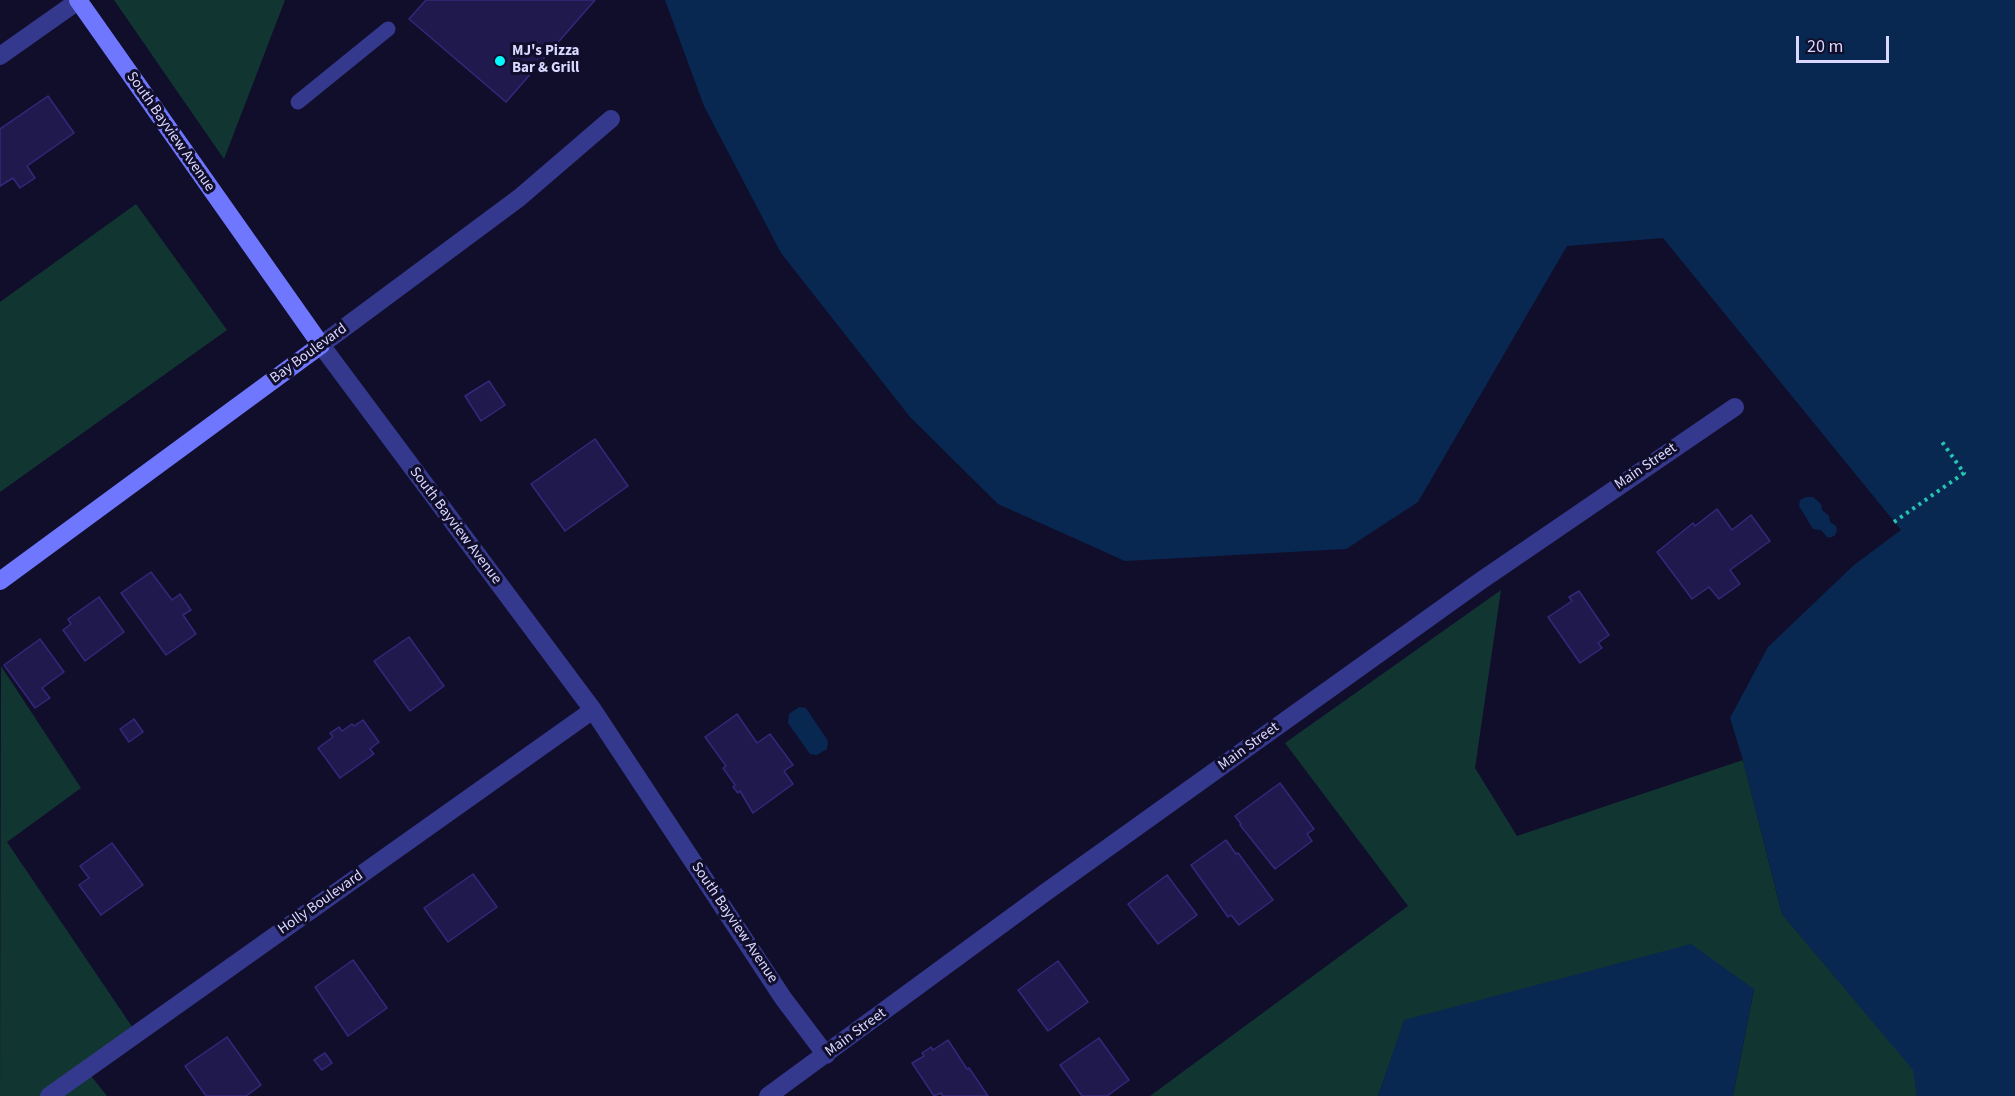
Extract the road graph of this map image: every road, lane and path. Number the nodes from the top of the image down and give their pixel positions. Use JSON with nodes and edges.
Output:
{"nodes":[{"id":1,"x":78,"y":0,"type":"edge"},
{"id":2,"x":387,"y":29,"type":"dead end"},
{"id":3,"x":0,"y":56,"type":"edge"},
{"id":4,"x":298,"y":102,"type":"dead end"},
{"id":5,"x":611,"y":119,"type":"dead end"},
{"id":6,"x":321,"y":345,"type":"junction"},
{"id":7,"x":1735,"y":407,"type":"dead end"},
{"id":8,"x":1940,"y":439,"type":"dead end"},
{"id":9,"x":1894,"y":522,"type":"dead end"},
{"id":10,"x":0,"y":581,"type":"edge"},
{"id":11,"x":593,"y":710,"type":"junction"},
{"id":12,"x":826,"y":1055,"type":"junction"},
{"id":13,"x":49,"y":1096,"type":"edge"},
{"id":14,"x":768,"y":1096,"type":"edge"}],
"edges":[{"from":1,"to":3,"type":"street"},
{"from":1,"to":6,"type":"main road","name":"South Bayview Avenue"},
{"from":2,"to":4,"type":"lane"},
{"from":5,"to":6,"type":"street","name":"Bay Boulevard"},
{"from":6,"to":10,"type":"main road","name":"Bay Boulevard"},
{"from":6,"to":11,"type":"street","name":"South Bayview Avenue"},
{"from":7,"to":12,"type":"street","name":"Main Street"},
{"from":8,"to":9,"type":"path"},
{"from":11,"to":12,"type":"street","name":"South Bayview Avenue"},
{"from":11,"to":13,"type":"street","name":"Holly Boulevard"},
{"from":12,"to":14,"type":"street","name":"Main Street"}]}
